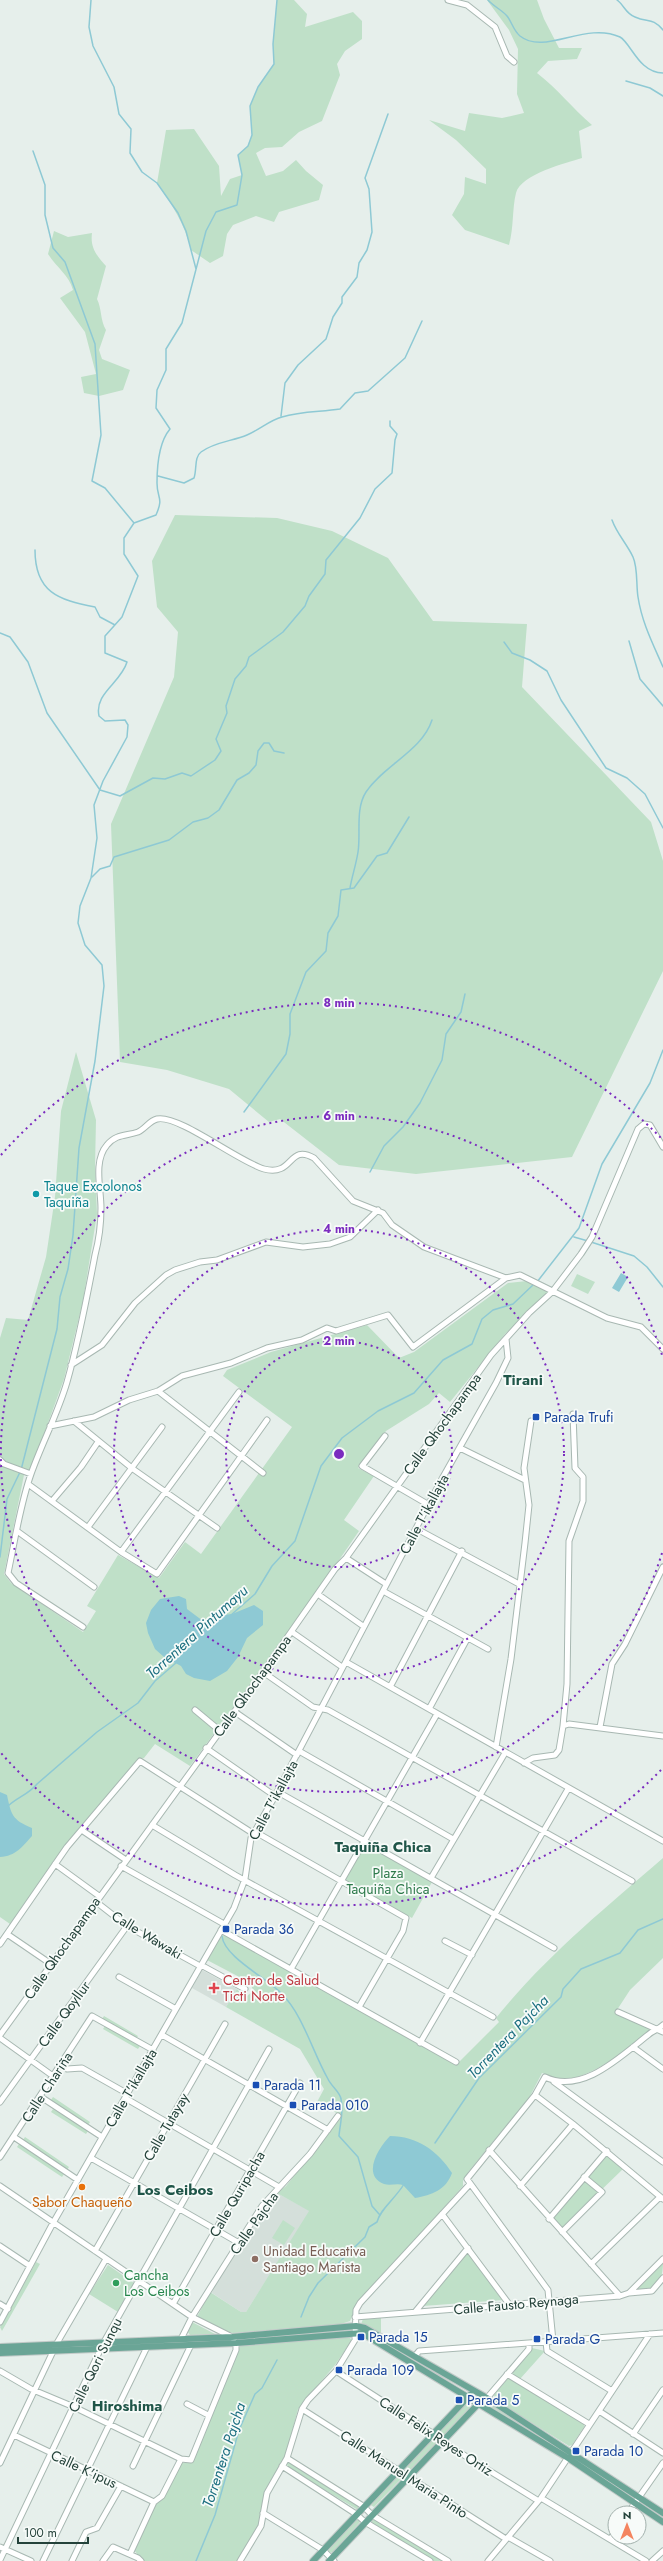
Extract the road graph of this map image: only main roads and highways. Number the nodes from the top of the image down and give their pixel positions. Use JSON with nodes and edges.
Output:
{"nodes":[{"id":1,"x":356,"y":2329,"type":"junction"},
{"id":2,"x":280,"y":2336,"type":"junction"},
{"id":3,"x":0,"y":2347,"type":"edge"},
{"id":4,"x":56,"y":2347,"type":"junction"},
{"id":5,"x":0,"y":2353,"type":"edge"},
{"id":6,"x":473,"y":2392,"type":"junction"},
{"id":7,"x":467,"y":2397,"type":"junction"},
{"id":8,"x":487,"y":2398,"type":"junction"},
{"id":9,"x":478,"y":2403,"type":"junction"},
{"id":10,"x":663,"y":2513,"type":"edge"},
{"id":11,"x":663,"y":2522,"type":"edge"},
{"id":12,"x":331,"y":2560,"type":"edge"},
{"id":13,"x":313,"y":2561,"type":"edge"}],
"edges":[{"from":1,"to":2,"type":"main road"},
{"from":1,"to":6,"type":"main road"},
{"from":1,"to":7,"type":"main road"},
{"from":2,"to":4,"type":"main road"},
{"from":2,"to":4,"type":"main road"},
{"from":3,"to":4,"type":"main road"},
{"from":4,"to":5,"type":"main road"},
{"from":6,"to":7,"type":"main road"},
{"from":6,"to":8,"type":"main road"},
{"from":7,"to":9,"type":"main road"},
{"from":7,"to":13,"type":"main road"},
{"from":8,"to":9,"type":"main road"},
{"from":8,"to":10,"type":"main road"},
{"from":9,"to":11,"type":"main road"},
{"from":9,"to":12,"type":"main road"}]}
